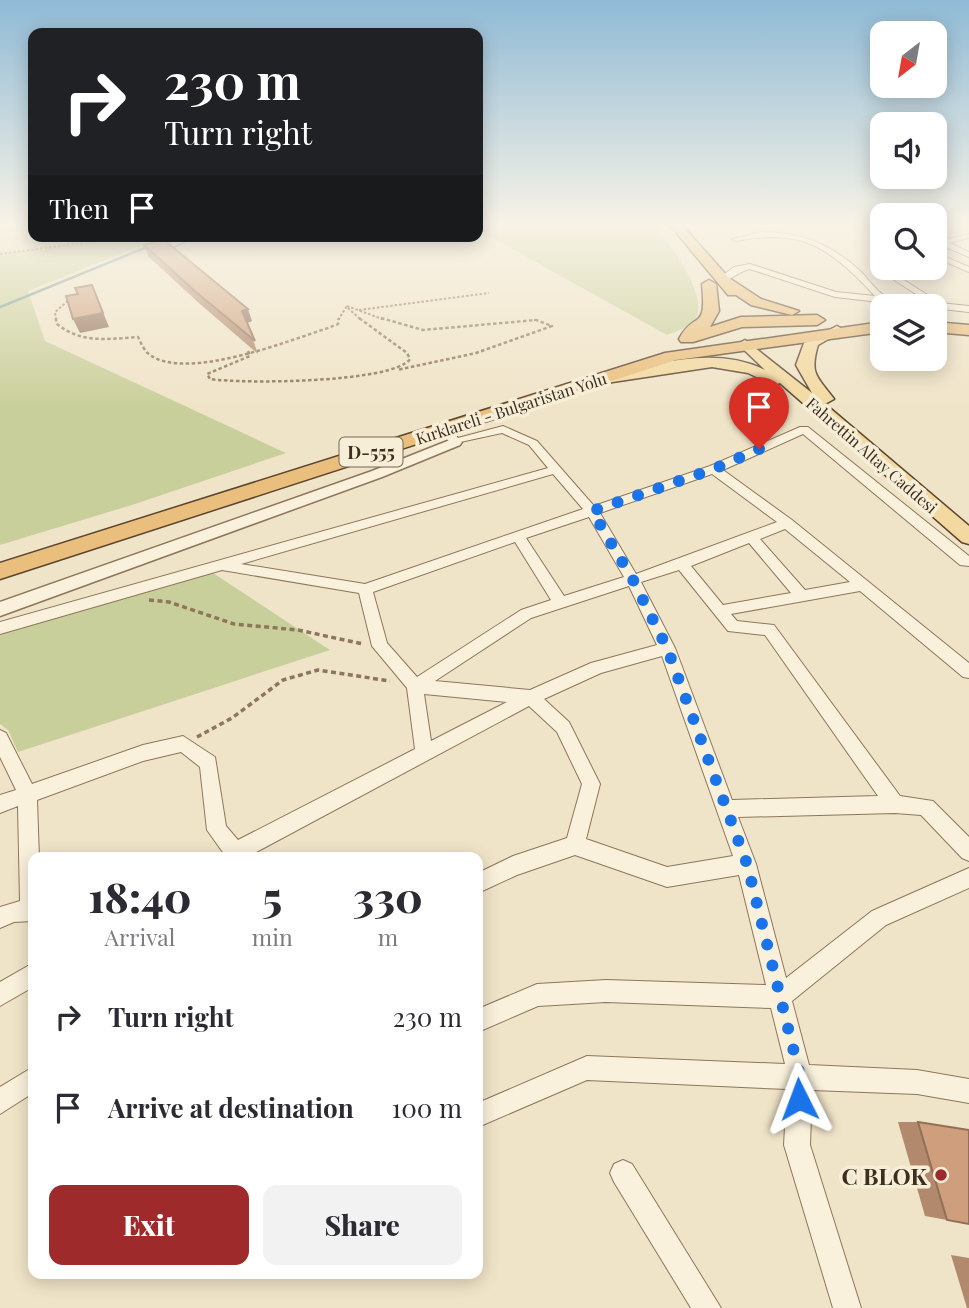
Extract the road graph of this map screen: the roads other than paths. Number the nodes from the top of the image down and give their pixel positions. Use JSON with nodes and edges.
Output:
{"nodes":[{"id":1,"x":715,"y":286,"type":"edge"},
{"id":2,"x":716,"y":286,"type":"edge"},
{"id":3,"x":720,"y":286,"type":"edge"},
{"id":4,"x":723,"y":286,"type":"edge"},
{"id":5,"x":811,"y":286,"type":"edge"},
{"id":6,"x":870,"y":306,"type":"edge"},
{"id":7,"x":870,"y":312,"type":"edge"},
{"id":8,"x":870,"y":312,"type":"edge"},
{"id":9,"x":828,"y":314,"type":"dead end"},
{"id":10,"x":849,"y":314,"type":"dead end"},
{"id":11,"x":947,"y":316,"type":"edge"},
{"id":12,"x":968,"y":320,"type":"edge"},
{"id":13,"x":765,"y":321,"type":"junction"},
{"id":14,"x":947,"y":324,"type":"edge"},
{"id":15,"x":728,"y":325,"type":"junction"},
{"id":16,"x":870,"y":328,"type":"edge"},
{"id":17,"x":837,"y":330,"type":"junction"},
{"id":18,"x":781,"y":340,"type":"junction"},
{"id":19,"x":679,"y":342,"type":"junction"},
{"id":20,"x":745,"y":344,"type":"junction"},
{"id":21,"x":606,"y":378,"type":"junction"},
{"id":22,"x":821,"y":404,"type":"junction"},
{"id":23,"x":450,"y":436,"type":"junction"},
{"id":24,"x":558,"y":469,"type":"junction"},
{"id":25,"x":714,"y":469,"type":"junction"},
{"id":26,"x":592,"y":511,"type":"junction"},
{"id":27,"x":969,"y":519,"type":"edge"},
{"id":28,"x":787,"y":523,"type":"junction"},
{"id":29,"x":518,"y":536,"type":"junction"},
{"id":30,"x":750,"y":536,"type":"junction"},
{"id":31,"x":969,"y":537,"type":"edge"},
{"id":32,"x":0,"y":554,"type":"edge"},
{"id":33,"x":969,"y":561,"type":"edge"},
{"id":34,"x":682,"y":564,"type":"junction"},
{"id":35,"x":214,"y":566,"type":"junction"},
{"id":36,"x":0,"y":571,"type":"edge"},
{"id":37,"x":633,"y":580,"type":"junction"},
{"id":38,"x":862,"y":585,"type":"junction"},
{"id":39,"x":365,"y":589,"type":"junction"},
{"id":40,"x":802,"y":596,"type":"junction"},
{"id":41,"x":559,"y":601,"type":"junction"},
{"id":42,"x":0,"y":609,"type":"edge"},
{"id":43,"x":719,"y":611,"type":"junction"},
{"id":44,"x":0,"y":628,"type":"edge"},
{"id":45,"x":667,"y":648,"type":"junction"},
{"id":46,"x":969,"y":672,"type":"edge"},
{"id":47,"x":415,"y":685,"type":"junction"},
{"id":48,"x":531,"y":697,"type":"junction"},
{"id":49,"x":0,"y":738,"type":"edge"},
{"id":50,"x":424,"y":752,"type":"junction"},
{"id":51,"x":26,"y":794,"type":"junction"},
{"id":52,"x":0,"y":804,"type":"edge"},
{"id":53,"x":895,"y":804,"type":"junction"},
{"id":54,"x":724,"y":809,"type":"junction"},
{"id":55,"x":575,"y":845,"type":"junction"},
{"id":56,"x":969,"y":851,"type":"edge"},
{"id":57,"x":29,"y":852,"type":"edge"},
{"id":58,"x":235,"y":852,"type":"edge"},
{"id":59,"x":243,"y":852,"type":"edge"},
{"id":60,"x":747,"y":864,"type":"junction"},
{"id":61,"x":969,"y":878,"type":"edge"},
{"id":62,"x":483,"y":881,"type":"edge"},
{"id":63,"x":28,"y":912,"type":"edge"},
{"id":64,"x":0,"y":918,"type":"edge"},
{"id":65,"x":28,"y":977,"type":"edge"},
{"id":66,"x":0,"y":995,"type":"edge"},
{"id":67,"x":780,"y":997,"type":"junction"},
{"id":68,"x":483,"y":1019,"type":"edge"},
{"id":69,"x":800,"y":1076,"type":"junction"},
{"id":70,"x":28,"y":1082,"type":"edge"},
{"id":71,"x":969,"y":1091,"type":"edge"},
{"id":72,"x":0,"y":1102,"type":"edge"},
{"id":73,"x":483,"y":1113,"type":"edge"},
{"id":74,"x":623,"y":1172,"type":"dead end"},
{"id":75,"x":707,"y":1308,"type":"edge"},
{"id":76,"x":847,"y":1308,"type":"edge"}],
"edges":[{"from":1,"to":19,"type":"highway"},
{"from":2,"to":15,"type":"highway"},
{"from":3,"to":13,"type":"highway"},
{"from":4,"to":9,"type":"highway"},
{"from":5,"to":6,"type":"street"},
{"from":7,"to":10,"type":"highway"},
{"from":8,"to":13,"type":"highway","number":"D-555"},
{"from":11,"to":12,"type":"highway"},
{"from":12,"to":14,"type":"highway"},
{"from":13,"to":15,"type":"highway","number":"D-555"},
{"from":13,"to":18,"type":"highway"},
{"from":15,"to":19,"type":"highway","name":"Kırklareli - Bulgaristan Yolu","number":"D-555"},
{"from":15,"to":20,"type":"highway"},
{"from":16,"to":17,"type":"highway","number":"D-555"},
{"from":17,"to":18,"type":"highway","number":"D-555"},
{"from":17,"to":22,"type":"main road"},
{"from":18,"to":20,"type":"highway","number":"D-555"},
{"from":18,"to":22,"type":"main road","name":"Fahrettin Altay Caddesi"},
{"from":19,"to":32,"type":"highway","name":"Kırklareli - Bulgaristan Yolu","number":"D-555"},
{"from":20,"to":21,"type":"highway","name":"Kırklareli - Bulgaristan Yolu","number":"D-555"},
{"from":20,"to":22,"type":"main road","name":"Fahrettin Altay Caddesi"},
{"from":21,"to":22,"type":"main road"},
{"from":21,"to":23,"type":"highway","name":"Kırklareli - Bulgaristan Yolu","number":"D-555"},
{"from":22,"to":27,"type":"main road","name":"Fahrettin Altay Caddesi"},
{"from":22,"to":31,"type":"main road","name":"Fahrettin Altay Caddesi"},
{"from":23,"to":24,"type":"street"},
{"from":23,"to":36,"type":"highway","name":"Kırklareli - Bulgaristan Yolu","number":"D-555"},
{"from":23,"to":42,"type":"street"},
{"from":24,"to":26,"type":"street"},
{"from":24,"to":35,"type":"street"},
{"from":25,"to":26,"type":"street"},
{"from":25,"to":28,"type":"street"},
{"from":25,"to":33,"type":"street"},
{"from":26,"to":29,"type":"street"},
{"from":26,"to":37,"type":"street"},
{"from":28,"to":30,"type":"street"},
{"from":28,"to":38,"type":"street"},
{"from":29,"to":39,"type":"street"},
{"from":29,"to":41,"type":"street"},
{"from":30,"to":34,"type":"street"},
{"from":30,"to":40,"type":"street"},
{"from":34,"to":37,"type":"street"},
{"from":34,"to":43,"type":"street"},
{"from":35,"to":39,"type":"street"},
{"from":35,"to":44,"type":"street"},
{"from":37,"to":41,"type":"street"},
{"from":37,"to":45,"type":"street"},
{"from":38,"to":40,"type":"street"},
{"from":38,"to":46,"type":"street"},
{"from":39,"to":47,"type":"street"},
{"from":40,"to":43,"type":"street"},
{"from":41,"to":47,"type":"street"},
{"from":43,"to":53,"type":"street"},
{"from":45,"to":48,"type":"street"},
{"from":45,"to":54,"type":"street"},
{"from":47,"to":48,"type":"street"},
{"from":47,"to":50,"type":"street"},
{"from":48,"to":50,"type":"street"},
{"from":48,"to":55,"type":"street"},
{"from":49,"to":51,"type":"street"},
{"from":50,"to":59,"type":"street"},
{"from":51,"to":52,"type":"street"},
{"from":51,"to":57,"type":"street"},
{"from":51,"to":58,"type":"street"},
{"from":53,"to":54,"type":"street"},
{"from":53,"to":56,"type":"street"},
{"from":54,"to":60,"type":"street"},
{"from":55,"to":60,"type":"street"},
{"from":55,"to":62,"type":"street"},
{"from":60,"to":67,"type":"street"},
{"from":61,"to":67,"type":"street"},
{"from":63,"to":64,"type":"street"},
{"from":65,"to":66,"type":"street"},
{"from":67,"to":68,"type":"street"},
{"from":67,"to":69,"type":"street"},
{"from":69,"to":71,"type":"street"},
{"from":69,"to":73,"type":"street"},
{"from":69,"to":76,"type":"street"},
{"from":70,"to":72,"type":"street"},
{"from":74,"to":75,"type":"street"}]}
